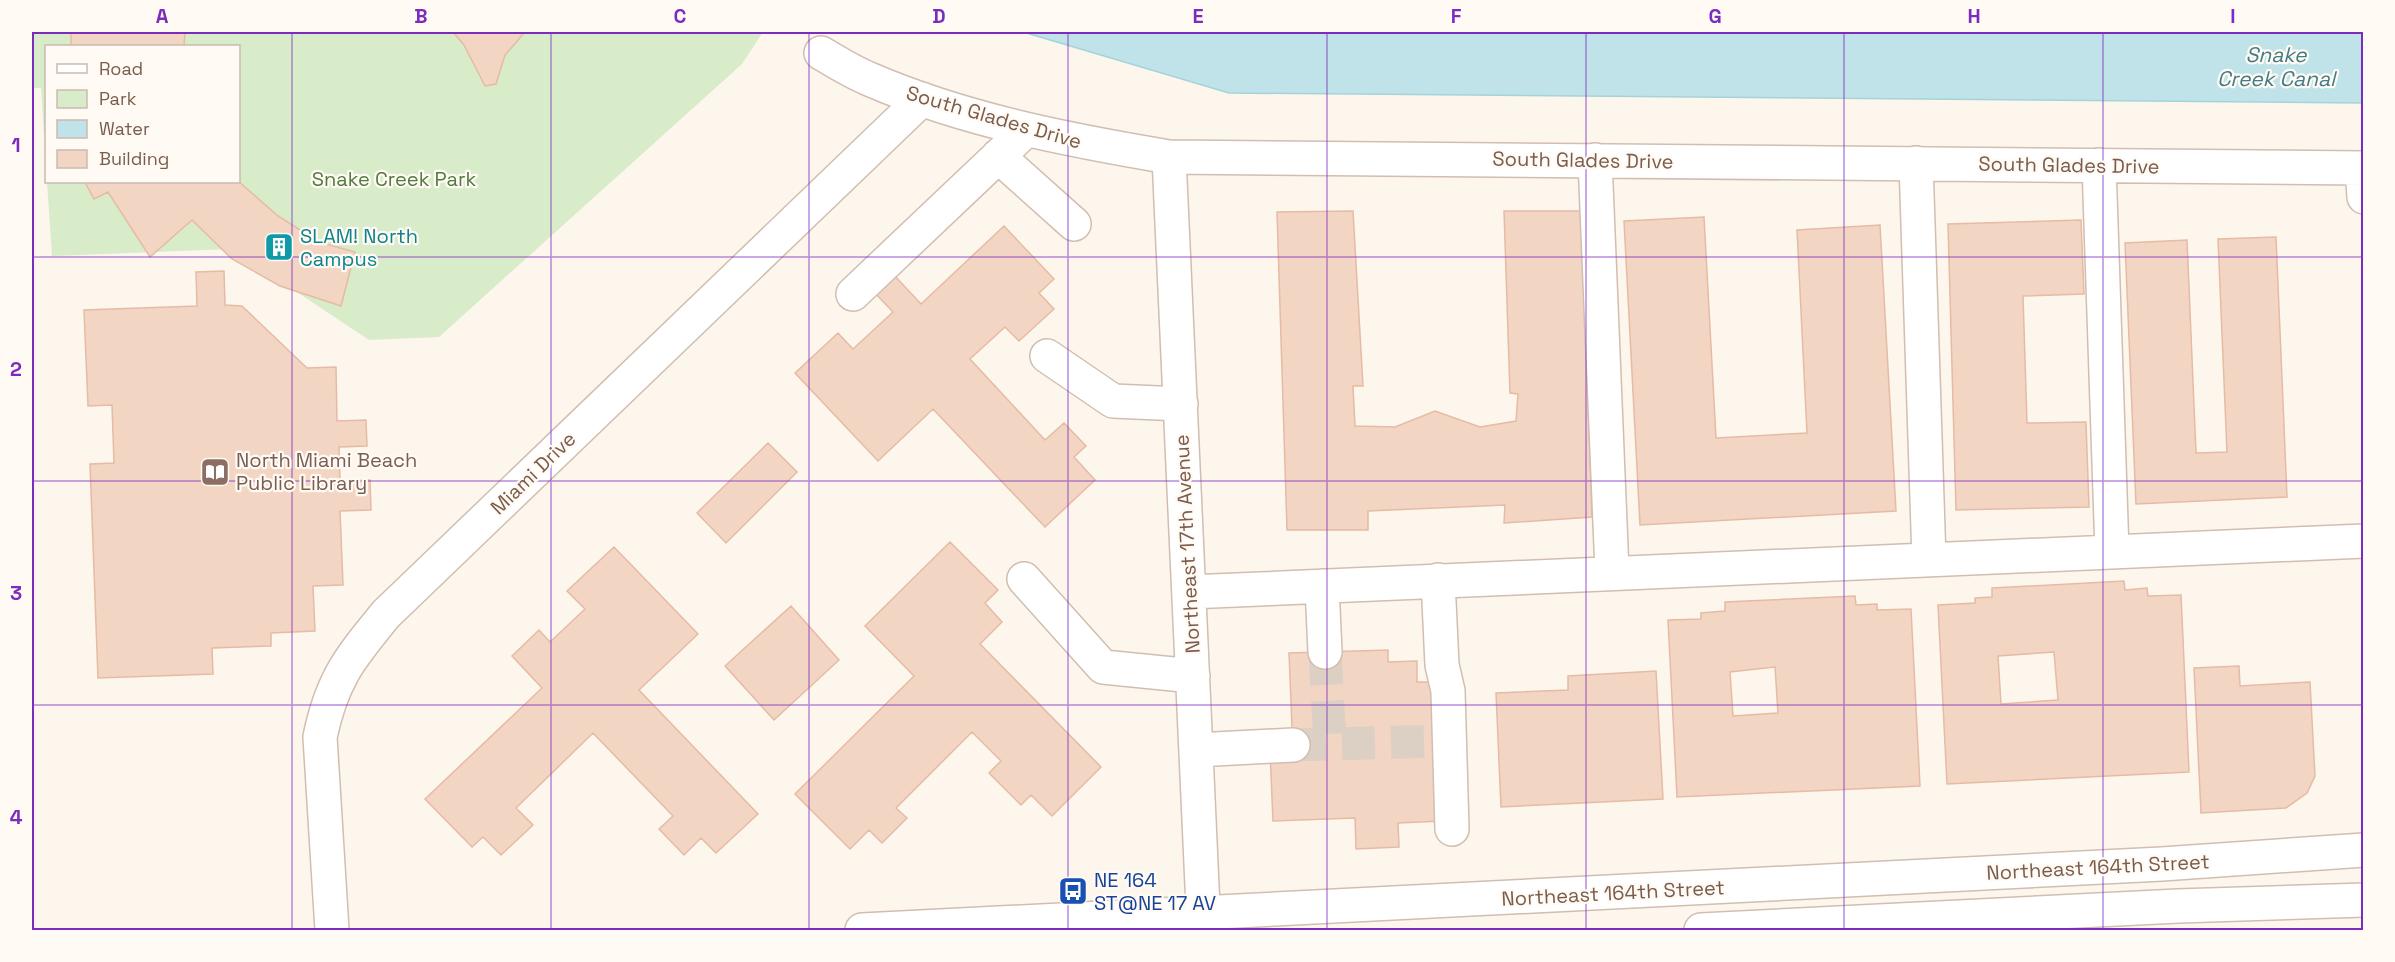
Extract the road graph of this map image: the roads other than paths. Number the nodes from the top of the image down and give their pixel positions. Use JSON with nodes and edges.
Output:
{"nodes":[{"id":1,"x":821,"y":53,"type":"dead end"},
{"id":2,"x":922,"y":99,"type":"junction"},
{"id":3,"x":1026,"y":130,"type":"junction"},
{"id":4,"x":998,"y":156,"type":"junction"},
{"id":5,"x":1169,"y":157,"type":"junction"},
{"id":6,"x":1595,"y":160,"type":"junction"},
{"id":7,"x":1916,"y":163,"type":"junction"},
{"id":8,"x":2099,"y":165,"type":"junction"},
{"id":9,"x":2363,"y":177,"type":"edge"},
{"id":10,"x":1074,"y":224,"type":"dead end"},
{"id":11,"x":853,"y":294,"type":"dead end"},
{"id":12,"x":1047,"y":356,"type":"dead end"},
{"id":13,"x":1180,"y":404,"type":"junction"},
{"id":14,"x":2364,"y":541,"type":"edge"},
{"id":15,"x":2112,"y":552,"type":"junction"},
{"id":16,"x":1929,"y":560,"type":"junction"},
{"id":17,"x":1612,"y":572,"type":"junction"},
{"id":18,"x":1024,"y":579,"type":"dead end"},
{"id":19,"x":1438,"y":580,"type":"junction"},
{"id":20,"x":1322,"y":586,"type":"junction"},
{"id":21,"x":1189,"y":592,"type":"junction"},
{"id":22,"x":1325,"y":652,"type":"tunnel mouth"},
{"id":23,"x":1193,"y":676,"type":"junction"},
{"id":24,"x":1293,"y":745,"type":"tunnel mouth"},
{"id":25,"x":1196,"y":750,"type":"junction"},
{"id":26,"x":1452,"y":829,"type":"dead end"},
{"id":27,"x":2364,"y":850,"type":"edge"},
{"id":28,"x":2364,"y":900,"type":"edge"},
{"id":29,"x":2179,"y":918,"type":"edge"},
{"id":30,"x":1204,"y":923,"type":"edge"},
{"id":31,"x":332,"y":930,"type":"edge"},
{"id":32,"x":862,"y":930,"type":"edge"},
{"id":33,"x":1701,"y":930,"type":"edge"}],
"edges":[{"from":1,"to":2,"type":"street","name":"South Glades Drive"},
{"from":2,"to":3,"type":"street","name":"South Glades Drive"},
{"from":2,"to":31,"type":"street","name":"Miami Drive"},
{"from":3,"to":4,"type":"street"},
{"from":3,"to":5,"type":"street","name":"South Glades Drive"},
{"from":4,"to":10,"type":"street"},
{"from":4,"to":11,"type":"street"},
{"from":5,"to":6,"type":"street","name":"South Glades Drive"},
{"from":5,"to":13,"type":"street","name":"Northeast 17th Avenue"},
{"from":6,"to":7,"type":"street","name":"South Glades Drive"},
{"from":6,"to":17,"type":"street"},
{"from":7,"to":8,"type":"street","name":"South Glades Drive"},
{"from":7,"to":16,"type":"street"},
{"from":8,"to":9,"type":"street","name":"South Glades Drive"},
{"from":8,"to":15,"type":"street"},
{"from":12,"to":13,"type":"street"},
{"from":13,"to":21,"type":"street","name":"Northeast 17th Avenue"},
{"from":14,"to":15,"type":"street"},
{"from":15,"to":16,"type":"street"},
{"from":16,"to":17,"type":"street"},
{"from":17,"to":19,"type":"street"},
{"from":18,"to":23,"type":"street"},
{"from":19,"to":20,"type":"street"},
{"from":19,"to":26,"type":"street"},
{"from":20,"to":21,"type":"street"},
{"from":20,"to":22,"type":"street"},
{"from":21,"to":23,"type":"street","name":"Northeast 17th Avenue"},
{"from":23,"to":25,"type":"street","name":"Northeast 17th Avenue"},
{"from":24,"to":25,"type":"street"},
{"from":25,"to":30,"type":"street","name":"Northeast 17th Avenue"},
{"from":27,"to":30,"type":"street","name":"Northeast 164th Street"},
{"from":28,"to":29,"type":"street"},
{"from":29,"to":33,"type":"street"},
{"from":30,"to":32,"type":"street","name":"Northeast 164th Street"}]}
